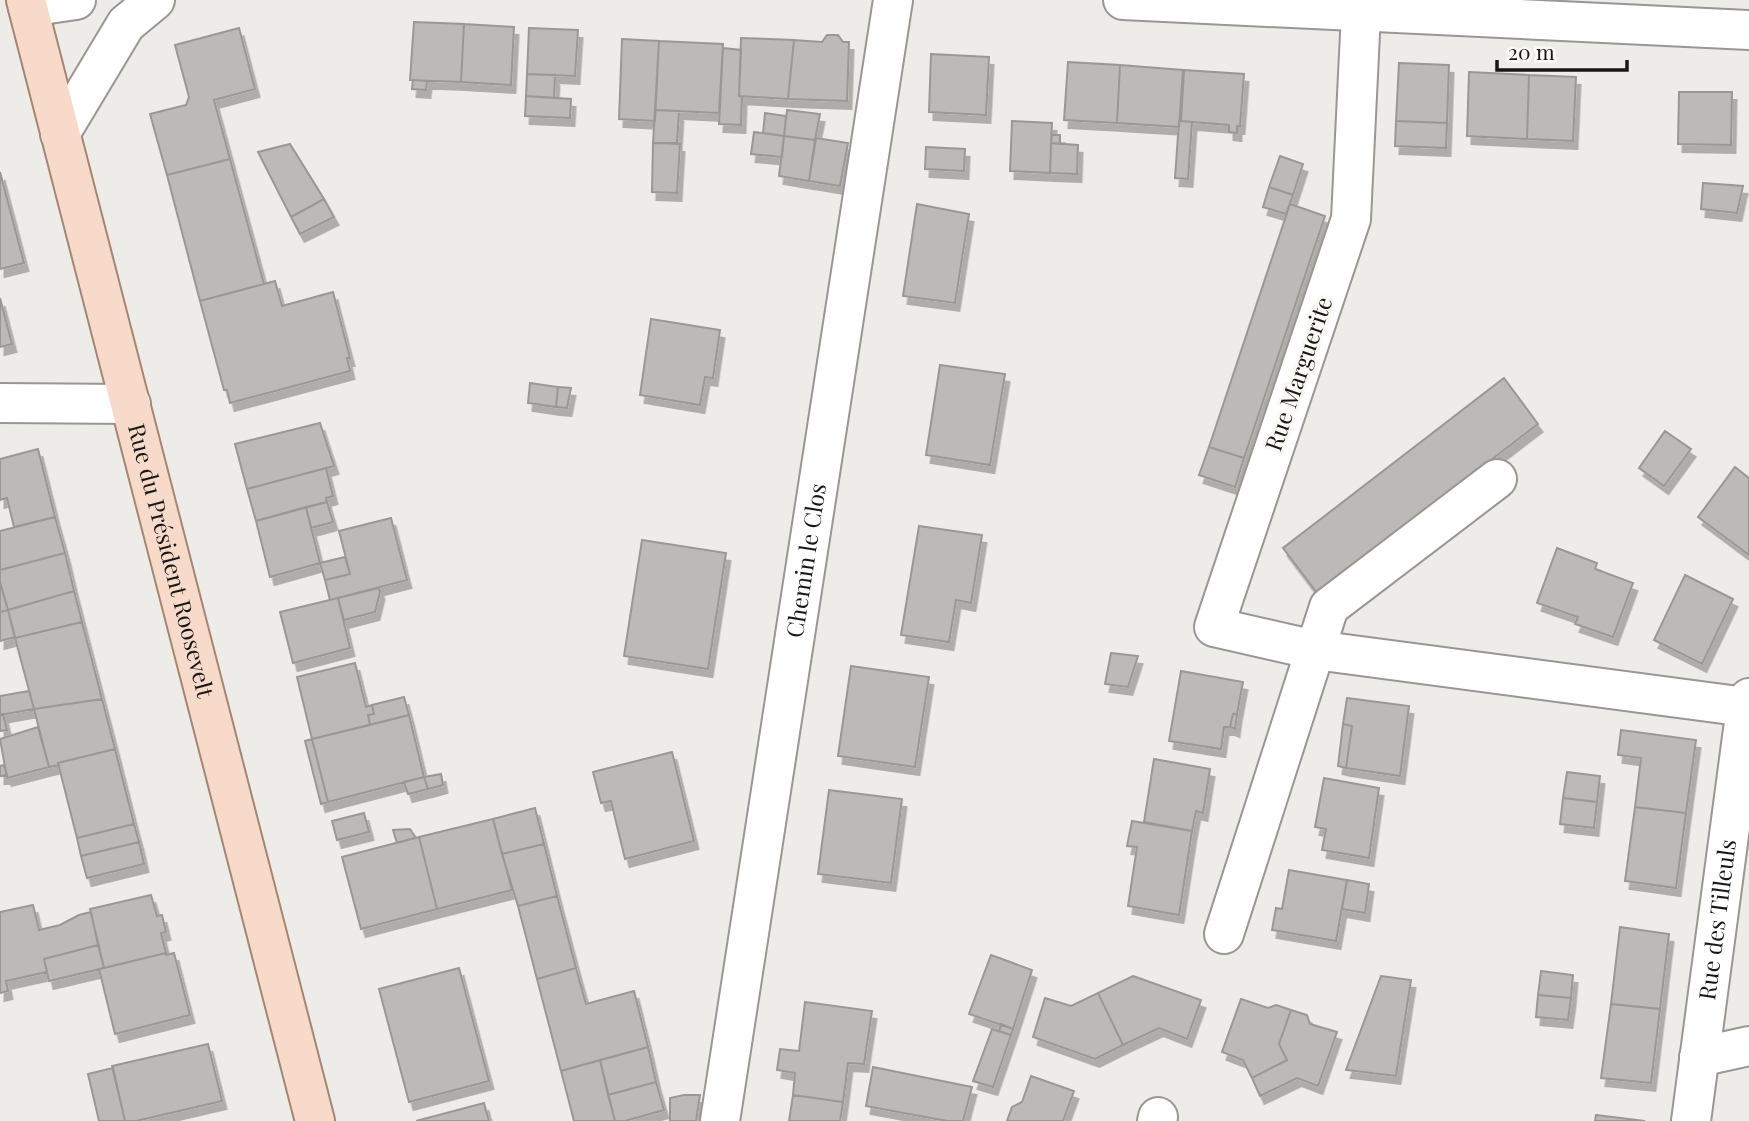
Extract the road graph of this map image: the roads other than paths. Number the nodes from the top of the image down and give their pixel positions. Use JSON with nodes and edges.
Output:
{"nodes":[{"id":1,"x":76,"y":0,"type":"edge"},
{"id":2,"x":155,"y":0,"type":"edge"},
{"id":3,"x":893,"y":0,"type":"edge"},
{"id":4,"x":1123,"y":0,"type":"edge"},
{"id":5,"x":27,"y":4,"type":"edge"},
{"id":6,"x":1361,"y":13,"type":"junction"},
{"id":7,"x":1693,"y":14,"type":"edge"},
{"id":8,"x":1749,"y":30,"type":"edge"},
{"id":9,"x":60,"y":134,"type":"junction"},
{"id":10,"x":0,"y":403,"type":"edge"},
{"id":11,"x":131,"y":404,"type":"junction"},
{"id":12,"x":1497,"y":479,"type":"dead end"},
{"id":13,"x":1315,"y":650,"type":"junction"},
{"id":14,"x":1747,"y":703,"type":"edge"},
{"id":15,"x":1224,"y":934,"type":"dead end"},
{"id":16,"x":1749,"y":1046,"type":"edge"},
{"id":17,"x":1699,"y":1057,"type":"junction"},
{"id":18,"x":315,"y":1121,"type":"edge"},
{"id":19,"x":720,"y":1121,"type":"edge"},
{"id":20,"x":1691,"y":1121,"type":"edge"}],
"edges":[{"from":1,"to":5,"type":"street"},
{"from":2,"to":9,"type":"street"},
{"from":3,"to":19,"type":"street","name":"Chemin le Clos"},
{"from":4,"to":6,"type":"street"},
{"from":5,"to":9,"type":"main road","name":"Rue du Président Roosevelt"},
{"from":6,"to":7,"type":"street"},
{"from":6,"to":13,"type":"street","name":"Rue Marguerite"},
{"from":7,"to":8,"type":"street"},
{"from":9,"to":11,"type":"main road","name":"Rue du Président Roosevelt"},
{"from":10,"to":11,"type":"street"},
{"from":11,"to":18,"type":"main road","name":"Rue du Président Roosevelt"},
{"from":12,"to":13,"type":"street"},
{"from":13,"to":14,"type":"street","name":"Rue Marguerite"},
{"from":13,"to":15,"type":"street"},
{"from":14,"to":17,"type":"street","name":"Rue des Tilleuls"},
{"from":16,"to":17,"type":"street"},
{"from":17,"to":20,"type":"street","name":"Rue des Tilleuls"}]}
